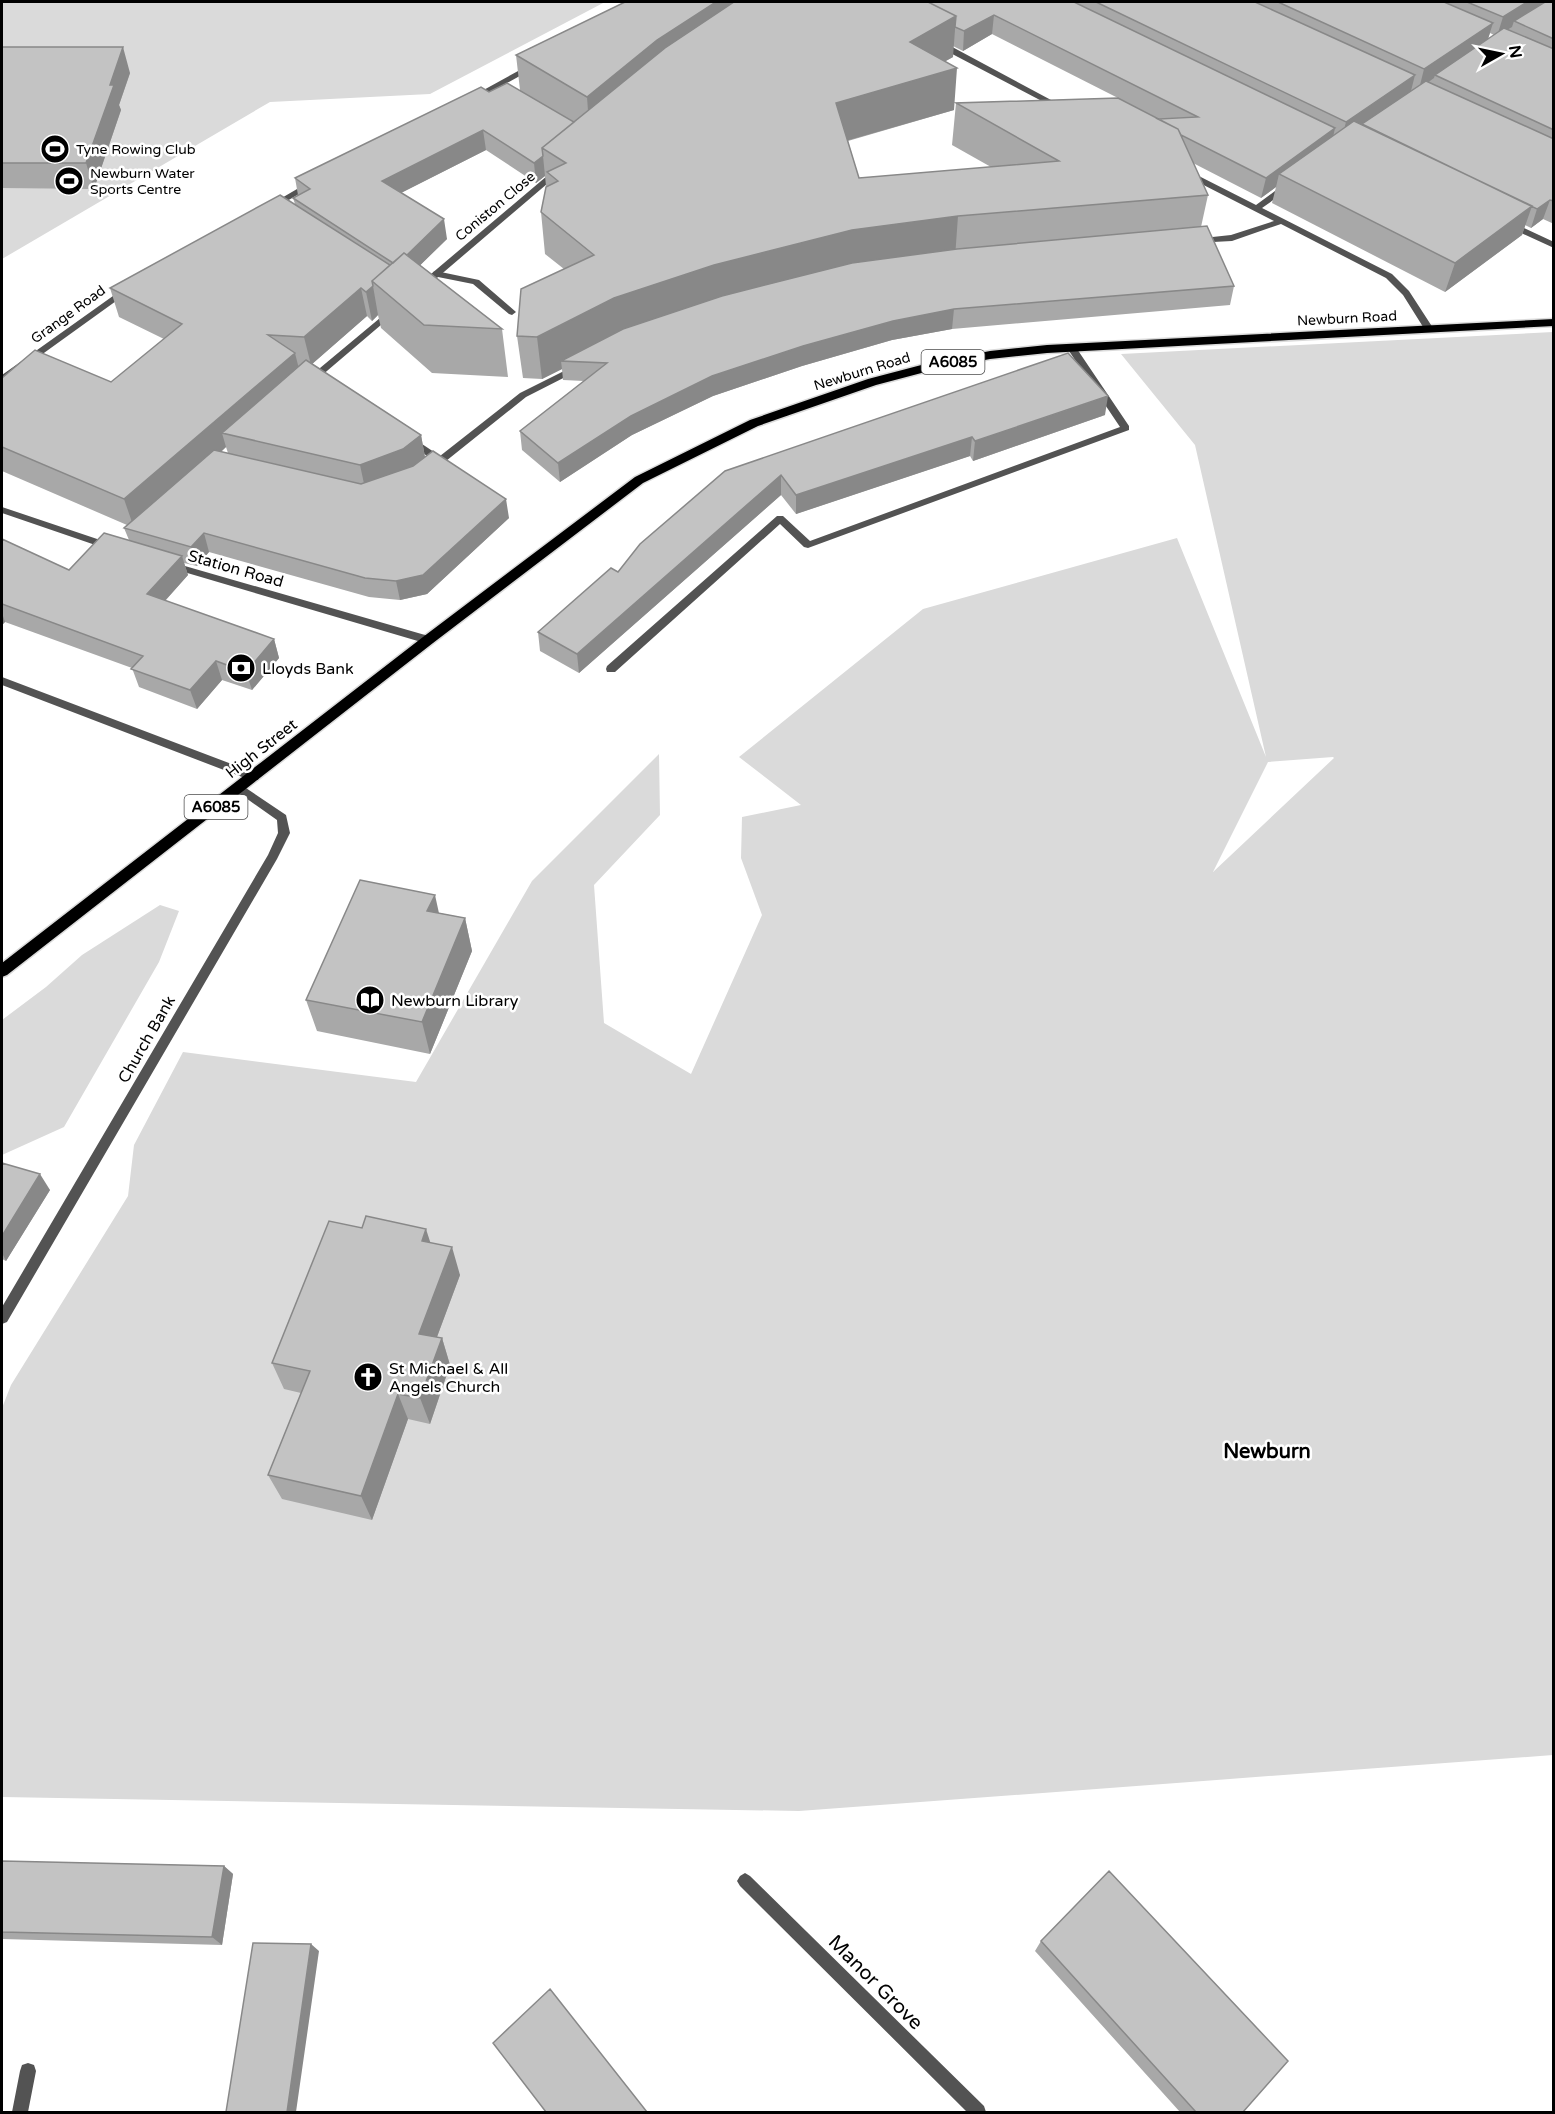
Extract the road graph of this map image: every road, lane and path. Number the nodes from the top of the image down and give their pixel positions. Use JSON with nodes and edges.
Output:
{"nodes":[{"id":1,"x":932,"y":40,"type":"edge"},
{"id":2,"x":546,"y":60,"type":"edge"},
{"id":3,"x":462,"y":104,"type":"edge"},
{"id":4,"x":1066,"y":110,"type":"edge"},
{"id":5,"x":566,"y":165,"type":"edge"},
{"id":6,"x":1181,"y":170,"type":"edge"},
{"id":7,"x":321,"y":180,"type":"edge"},
{"id":8,"x":1293,"y":181,"type":"edge"},
{"id":9,"x":1255,"y":209,"type":"junction"},
{"id":10,"x":261,"y":212,"type":"edge"},
{"id":11,"x":1282,"y":221,"type":"junction"},
{"id":12,"x":1502,"y":221,"type":"edge"},
{"id":13,"x":1186,"y":242,"type":"edge"},
{"id":14,"x":1554,"y":246,"type":"edge"},
{"id":15,"x":436,"y":274,"type":"junction"},
{"id":16,"x":135,"y":284,"type":"edge"},
{"id":17,"x":409,"y":296,"type":"edge"},
{"id":18,"x":400,"y":304,"type":"edge"},
{"id":19,"x":512,"y":312,"type":"dead end"},
{"id":20,"x":1554,"y":322,"type":"edge"},
{"id":21,"x":1428,"y":328,"type":"junction"},
{"id":22,"x":1072,"y":348,"type":"junction"},
{"id":23,"x":582,"y":365,"type":"edge"},
{"id":24,"x":315,"y":376,"type":"junction"},
{"id":25,"x":2,"y":379,"type":"edge"},
{"id":26,"x":325,"y":383,"type":"edge"},
{"id":27,"x":307,"y":384,"type":"edge"},
{"id":28,"x":402,"y":435,"type":"edge"},
{"id":29,"x":441,"y":461,"type":"junction"},
{"id":30,"x":423,"y":475,"type":"edge"},
{"id":31,"x":2,"y":510,"type":"edge"},
{"id":32,"x":119,"y":549,"type":"edge"},
{"id":33,"x":165,"y":563,"type":"edge"},
{"id":34,"x":428,"y":640,"type":"junction"},
{"id":35,"x":611,"y":669,"type":"dead end"},
{"id":36,"x":2,"y":681,"type":"edge"},
{"id":37,"x":254,"y":777,"type":"junction"},
{"id":38,"x":240,"y":788,"type":"junction"},
{"id":39,"x":2,"y":971,"type":"edge"},
{"id":40,"x":2,"y":1318,"type":"edge"},
{"id":41,"x":745,"y":1881,"type":"dead end"},
{"id":42,"x":28,"y":2071,"type":"dead end"},
{"id":43,"x":20,"y":2112,"type":"edge"},
{"id":44,"x":978,"y":2112,"type":"edge"}],
"edges":[{"from":1,"to":4,"type":"street"},
{"from":2,"to":3,"type":"street"},
{"from":5,"to":15,"type":"street","name":"Coniston Close"},
{"from":6,"to":9,"type":"street"},
{"from":7,"to":10,"type":"street"},
{"from":8,"to":9,"type":"street"},
{"from":9,"to":11,"type":"street"},
{"from":11,"to":13,"type":"street"},
{"from":11,"to":21,"type":"street"},
{"from":12,"to":14,"type":"street"},
{"from":15,"to":17,"type":"street","name":"Coniston Close"},
{"from":15,"to":19,"type":"street"},
{"from":16,"to":25,"type":"street","name":"Grange Road"},
{"from":18,"to":24,"type":"street"},
{"from":20,"to":21,"type":"main road","name":"Newburn Road","number":"A6085"},
{"from":21,"to":22,"type":"main road","name":"Newburn Road","number":"A6085"},
{"from":22,"to":34,"type":"main road","name":"Newburn Road","number":"A6085"},
{"from":22,"to":35,"type":"street"},
{"from":23,"to":29,"type":"street"},
{"from":24,"to":26,"type":"street"},
{"from":24,"to":27,"type":"street"},
{"from":28,"to":29,"type":"street"},
{"from":29,"to":30,"type":"street"},
{"from":31,"to":32,"type":"street"},
{"from":33,"to":34,"type":"street","name":"Station Road"},
{"from":34,"to":37,"type":"main road","name":"High Street","number":"A6085"},
{"from":36,"to":37,"type":"street"},
{"from":37,"to":38,"type":"main road","name":"High Street","number":"A6085"},
{"from":38,"to":39,"type":"main road","name":"High Street","number":"A6085"},
{"from":38,"to":40,"type":"street","name":"Church Bank"},
{"from":41,"to":44,"type":"street","name":"Manor Grove"},
{"from":42,"to":43,"type":"street"}]}
